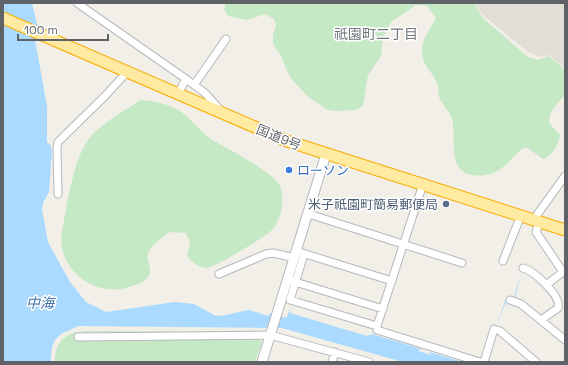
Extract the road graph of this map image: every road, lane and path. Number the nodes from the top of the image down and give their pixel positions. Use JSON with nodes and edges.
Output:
{"nodes":[{"id":1,"x":77,"y":3,"type":"edge"},
{"id":2,"x":3,"y":18,"type":"edge"},
{"id":3,"x":226,"y":39,"type":"dead end"},
{"id":4,"x":127,"y":72,"type":"junction"},
{"id":5,"x":186,"y":79,"type":"junction"},
{"id":6,"x":194,"y":85,"type":"junction"},
{"id":7,"x":178,"y":94,"type":"junction"},
{"id":8,"x":223,"y":113,"type":"junction"},
{"id":9,"x":326,"y":154,"type":"junction"},
{"id":10,"x":565,"y":176,"type":"edge"},
{"id":11,"x":423,"y":184,"type":"junction"},
{"id":12,"x":58,"y":194,"type":"dead end"},
{"id":13,"x":309,"y":214,"type":"junction"},
{"id":14,"x":521,"y":215,"type":"junction"},
{"id":15,"x":537,"y":220,"type":"junction"},
{"id":16,"x":565,"y":230,"type":"edge"},
{"id":17,"x":404,"y":244,"type":"junction"},
{"id":18,"x":298,"y":254,"type":"junction"},
{"id":19,"x":503,"y":261,"type":"dead end"},
{"id":20,"x":462,"y":263,"type":"dead end"},
{"id":21,"x":523,"y":268,"type":"dead end"},
{"id":22,"x":564,"y":272,"type":"edge"},
{"id":23,"x":219,"y":274,"type":"dead end"},
{"id":24,"x":291,"y":281,"type":"junction"},
{"id":25,"x":392,"y":281,"type":"junction"},
{"id":26,"x":546,"y":285,"type":"junction"},
{"id":27,"x":510,"y":300,"type":"dead end"},
{"id":28,"x":382,"y":309,"type":"junction"},
{"id":29,"x":540,"y":320,"type":"junction"},
{"id":30,"x":377,"y":326,"type":"junction"},
{"id":31,"x":271,"y":332,"type":"junction"},
{"id":32,"x":78,"y":337,"type":"dead end"},
{"id":33,"x":565,"y":340,"type":"edge"},
{"id":34,"x":336,"y":352,"type":"junction"},
{"id":35,"x":262,"y":362,"type":"edge"},
{"id":36,"x":332,"y":362,"type":"edge"},
{"id":37,"x":369,"y":362,"type":"edge"},
{"id":38,"x":480,"y":362,"type":"edge"},
{"id":39,"x":484,"y":362,"type":"edge"},
{"id":40,"x":536,"y":362,"type":"edge"}],
"edges":[{"from":1,"to":5,"type":"street"},
{"from":2,"to":4,"type":"highway","name":"国道9号"},
{"from":3,"to":6,"type":"street"},
{"from":4,"to":7,"type":"highway","name":"国道9号"},
{"from":4,"to":12,"type":"street"},
{"from":5,"to":6,"type":"street"},
{"from":5,"to":7,"type":"street"},
{"from":6,"to":8,"type":"street"},
{"from":7,"to":8,"type":"highway","name":"国道9号"},
{"from":8,"to":9,"type":"highway","name":"国道9号"},
{"from":9,"to":11,"type":"highway","name":"国道9号"},
{"from":9,"to":13,"type":"street"},
{"from":10,"to":15,"type":"street"},
{"from":11,"to":14,"type":"highway","name":"国道9号"},
{"from":11,"to":17,"type":"street"},
{"from":13,"to":17,"type":"street"},
{"from":13,"to":18,"type":"street"},
{"from":14,"to":15,"type":"highway","name":"国道9号"},
{"from":14,"to":19,"type":"street"},
{"from":15,"to":16,"type":"highway","name":"国道9号"},
{"from":15,"to":22,"type":"street"},
{"from":17,"to":20,"type":"street"},
{"from":17,"to":25,"type":"street"},
{"from":18,"to":23,"type":"street"},
{"from":18,"to":24,"type":"street"},
{"from":18,"to":25,"type":"street"},
{"from":21,"to":26,"type":"street"},
{"from":22,"to":26,"type":"street"},
{"from":24,"to":28,"type":"street"},
{"from":24,"to":30,"type":"street"},
{"from":24,"to":31,"type":"street"},
{"from":25,"to":28,"type":"street"},
{"from":26,"to":29,"type":"street"},
{"from":27,"to":29,"type":"street"},
{"from":28,"to":30,"type":"street"},
{"from":29,"to":33,"type":"street"},
{"from":30,"to":38,"type":"street"},
{"from":31,"to":32,"type":"street"},
{"from":31,"to":34,"type":"street"},
{"from":31,"to":35,"type":"street"},
{"from":34,"to":36,"type":"street"},
{"from":34,"to":37,"type":"street"},
{"from":39,"to":40,"type":"street"}]}
